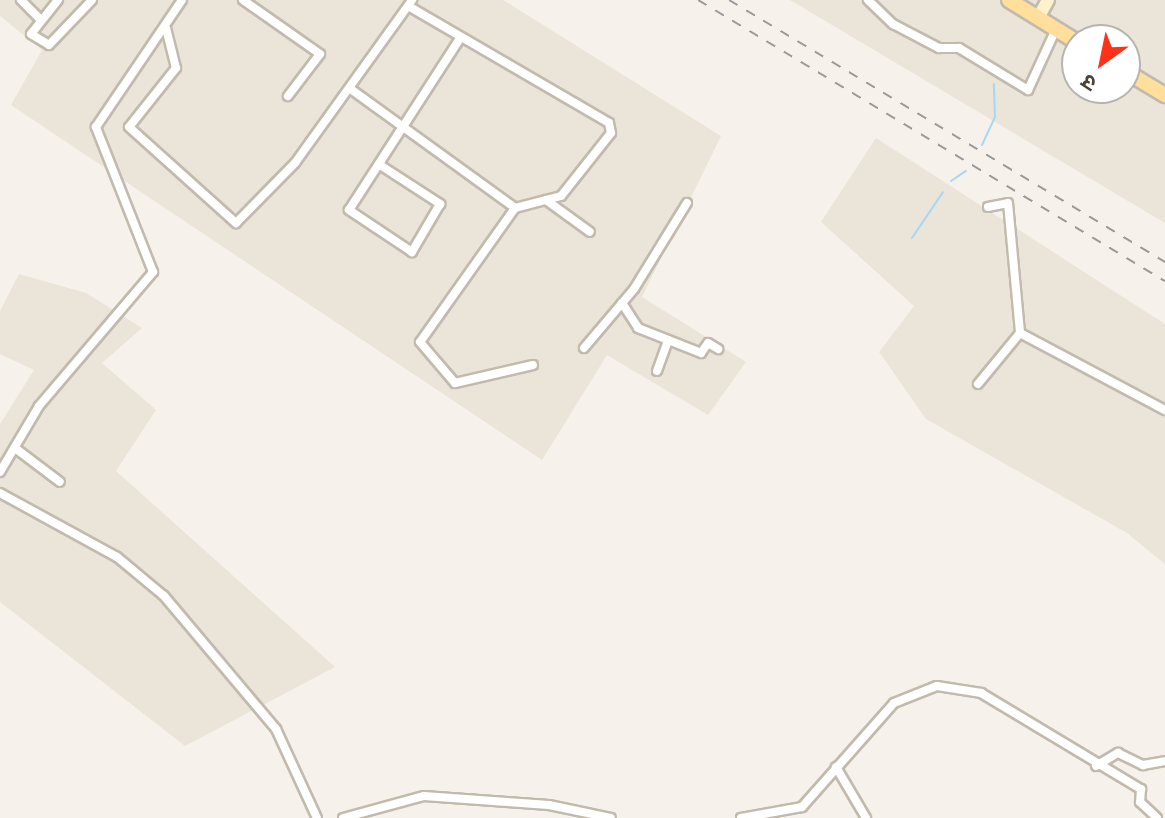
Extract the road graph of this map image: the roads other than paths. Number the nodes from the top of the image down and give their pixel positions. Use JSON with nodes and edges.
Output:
{"nodes":[{"id":1,"x":21,"y":0,"type":"edge"},
{"id":2,"x":58,"y":0,"type":"edge"},
{"id":3,"x":92,"y":0,"type":"edge"},
{"id":4,"x":182,"y":0,"type":"edge"},
{"id":5,"x":243,"y":0,"type":"edge"},
{"id":6,"x":868,"y":0,"type":"edge"},
{"id":7,"x":1009,"y":0,"type":"edge"},
{"id":8,"x":1048,"y":0,"type":"edge"},
{"id":9,"x":411,"y":3,"type":"edge"},
{"id":10,"x":1038,"y":18,"type":"junction"},
{"id":11,"x":40,"y":19,"type":"junction"},
{"id":12,"x":166,"y":28,"type":"junction"},
{"id":13,"x":1056,"y":29,"type":"junction"},
{"id":14,"x":1061,"y":32,"type":"edge"},
{"id":15,"x":461,"y":37,"type":"junction"},
{"id":16,"x":1141,"y":81,"type":"edge"},
{"id":17,"x":352,"y":90,"type":"junction"},
{"id":18,"x":1165,"y":95,"type":"edge"},
{"id":19,"x":288,"y":96,"type":"dead end"},
{"id":20,"x":405,"y":127,"type":"junction"},
{"id":21,"x":380,"y":165,"type":"junction"},
{"id":22,"x":546,"y":200,"type":"junction"},
{"id":23,"x":687,"y":203,"type":"dead end"},
{"id":24,"x":515,"y":208,"type":"junction"},
{"id":25,"x":1008,"y":218,"type":"dead end"},
{"id":26,"x":590,"y":232,"type":"dead end"},
{"id":27,"x":622,"y":303,"type":"junction"},
{"id":28,"x":1020,"y":333,"type":"junction"},
{"id":29,"x":668,"y":340,"type":"junction"},
{"id":30,"x":584,"y":348,"type":"dead end"},
{"id":31,"x":718,"y":349,"type":"dead end"},
{"id":32,"x":533,"y":365,"type":"dead end"},
{"id":33,"x":657,"y":371,"type":"dead end"},
{"id":34,"x":978,"y":384,"type":"dead end"},
{"id":35,"x":1165,"y":410,"type":"edge"},
{"id":36,"x":15,"y":448,"type":"junction"},
{"id":37,"x":0,"y":472,"type":"edge"},
{"id":38,"x":60,"y":482,"type":"dead end"},
{"id":39,"x":0,"y":493,"type":"edge"},
{"id":40,"x":1165,"y":761,"type":"edge"},
{"id":41,"x":1096,"y":766,"type":"junction"},
{"id":42,"x":836,"y":767,"type":"junction"},
{"id":43,"x":317,"y":818,"type":"edge"},
{"id":44,"x":343,"y":818,"type":"edge"},
{"id":45,"x":611,"y":818,"type":"edge"},
{"id":46,"x":741,"y":818,"type":"edge"},
{"id":47,"x":866,"y":818,"type":"edge"},
{"id":48,"x":1157,"y":818,"type":"edge"}],
"edges":[{"from":1,"to":11,"type":"street"},
{"from":2,"to":11,"type":"street"},
{"from":3,"to":11,"type":"street"},
{"from":4,"to":12,"type":"street"},
{"from":5,"to":19,"type":"street"},
{"from":6,"to":13,"type":"street"},
{"from":7,"to":10,"type":"main road"},
{"from":8,"to":10,"type":"street"},
{"from":9,"to":15,"type":"street"},
{"from":9,"to":17,"type":"street"},
{"from":10,"to":13,"type":"main road"},
{"from":12,"to":17,"type":"street"},
{"from":12,"to":36,"type":"street"},
{"from":13,"to":14,"type":"main road"},
{"from":15,"to":20,"type":"street"},
{"from":15,"to":22,"type":"street"},
{"from":16,"to":18,"type":"main road"},
{"from":17,"to":20,"type":"street"},
{"from":20,"to":21,"type":"street"},
{"from":20,"to":24,"type":"street"},
{"from":21,"to":21,"type":"street"},
{"from":22,"to":24,"type":"street"},
{"from":22,"to":26,"type":"street"},
{"from":23,"to":27,"type":"street"},
{"from":24,"to":32,"type":"street"},
{"from":25,"to":28,"type":"street"},
{"from":27,"to":29,"type":"street"},
{"from":27,"to":30,"type":"street"},
{"from":28,"to":34,"type":"street"},
{"from":28,"to":35,"type":"street"},
{"from":29,"to":31,"type":"street"},
{"from":29,"to":33,"type":"street"},
{"from":36,"to":37,"type":"street"},
{"from":36,"to":38,"type":"street"},
{"from":39,"to":43,"type":"street"},
{"from":40,"to":41,"type":"street"},
{"from":41,"to":42,"type":"street"},
{"from":41,"to":48,"type":"street"},
{"from":42,"to":46,"type":"street"},
{"from":42,"to":47,"type":"street"},
{"from":44,"to":45,"type":"street"}]}
